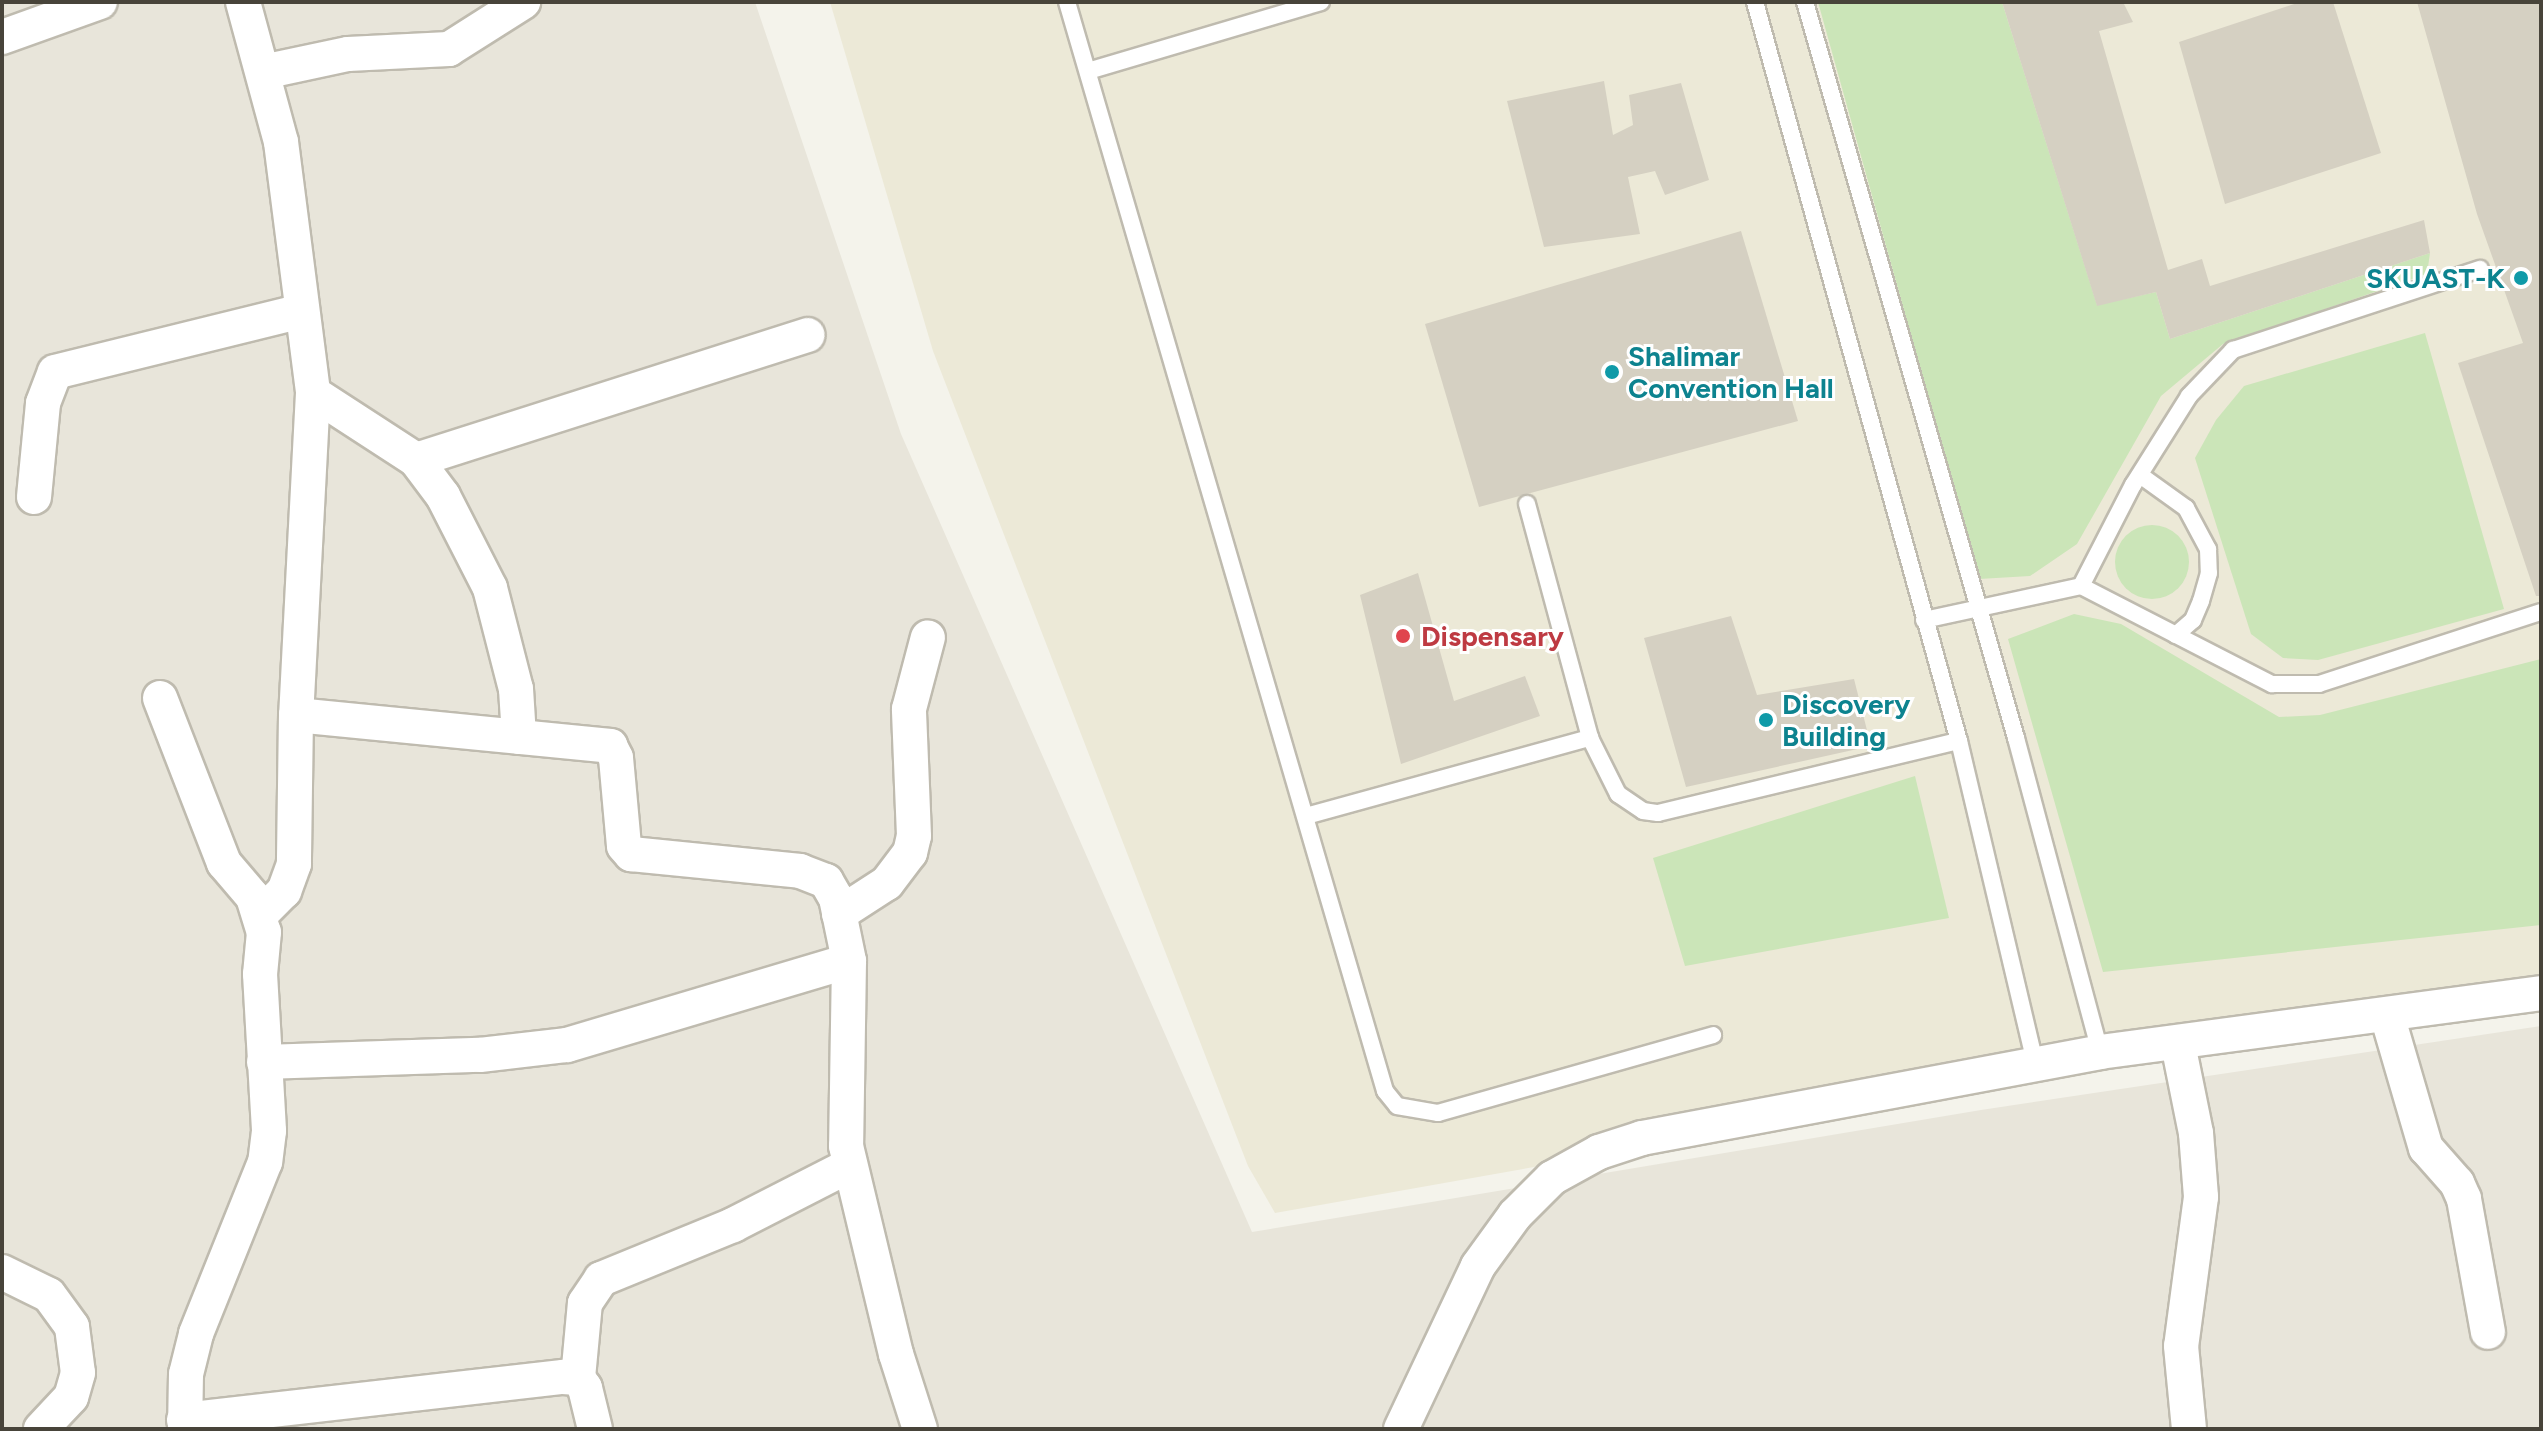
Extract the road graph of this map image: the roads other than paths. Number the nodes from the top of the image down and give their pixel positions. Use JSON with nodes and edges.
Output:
{"nodes":[{"id":1,"x":100,"y":2,"type":"edge"},
{"id":2,"x":243,"y":2,"type":"edge"},
{"id":3,"x":523,"y":2,"type":"edge"},
{"id":4,"x":1067,"y":2,"type":"edge"},
{"id":5,"x":1321,"y":2,"type":"edge"},
{"id":6,"x":1755,"y":2,"type":"edge"},
{"id":7,"x":1805,"y":2,"type":"edge"},
{"id":8,"x":2,"y":37,"type":"edge"},
{"id":9,"x":1088,"y":71,"type":"junction"},
{"id":10,"x":263,"y":72,"type":"junction"},
{"id":11,"x":2480,"y":269,"type":"dead end"},
{"id":12,"x":302,"y":311,"type":"junction"},
{"id":13,"x":808,"y":335,"type":"dead end"},
{"id":14,"x":313,"y":393,"type":"junction"},
{"id":15,"x":416,"y":460,"type":"junction"},
{"id":16,"x":2140,"y":475,"type":"junction"},
{"id":17,"x":34,"y":497,"type":"dead end"},
{"id":18,"x":1527,"y":504,"type":"dead end"},
{"id":19,"x":2081,"y":586,"type":"junction"},
{"id":20,"x":1977,"y":605,"type":"junction"},
{"id":21,"x":2541,"y":612,"type":"edge"},
{"id":22,"x":1924,"y":620,"type":"junction"},
{"id":23,"x":2176,"y":635,"type":"junction"},
{"id":24,"x":928,"y":637,"type":"dead end"},
{"id":25,"x":160,"y":698,"type":"dead end"},
{"id":26,"x":296,"y":715,"type":"junction"},
{"id":27,"x":519,"y":737,"type":"junction"},
{"id":28,"x":1590,"y":738,"type":"junction"},
{"id":29,"x":1959,"y":741,"type":"junction"},
{"id":30,"x":1306,"y":816,"type":"junction"},
{"id":31,"x":261,"y":914,"type":"junction"},
{"id":32,"x":839,"y":914,"type":"junction"},
{"id":33,"x":849,"y":961,"type":"junction"},
{"id":34,"x":2541,"y":993,"type":"edge"},
{"id":35,"x":2387,"y":1015,"type":"junction"},
{"id":36,"x":1713,"y":1035,"type":"dead end"},
{"id":37,"x":2178,"y":1044,"type":"junction"},
{"id":38,"x":2100,"y":1052,"type":"junction"},
{"id":39,"x":264,"y":1062,"type":"junction"},
{"id":40,"x":2035,"y":1063,"type":"junction"},
{"id":41,"x":850,"y":1165,"type":"junction"},
{"id":42,"x":2,"y":1272,"type":"edge"},
{"id":43,"x":2488,"y":1332,"type":"dead end"},
{"id":44,"x":578,"y":1378,"type":"junction"},
{"id":45,"x":184,"y":1424,"type":"edge"},
{"id":46,"x":41,"y":1429,"type":"edge"},
{"id":47,"x":595,"y":1429,"type":"edge"},
{"id":48,"x":920,"y":1429,"type":"edge"},
{"id":49,"x":1401,"y":1429,"type":"edge"},
{"id":50,"x":2189,"y":1429,"type":"edge"}],
"edges":[{"from":1,"to":8,"type":"street"},
{"from":2,"to":10,"type":"street"},
{"from":3,"to":10,"type":"street"},
{"from":4,"to":9,"type":"lane"},
{"from":5,"to":9,"type":"lane"},
{"from":6,"to":22,"type":"lane"},
{"from":7,"to":20,"type":"lane"},
{"from":9,"to":30,"type":"lane"},
{"from":10,"to":12,"type":"street"},
{"from":11,"to":16,"type":"lane"},
{"from":12,"to":14,"type":"street"},
{"from":12,"to":17,"type":"street"},
{"from":13,"to":15,"type":"street"},
{"from":14,"to":15,"type":"street"},
{"from":14,"to":26,"type":"street"},
{"from":15,"to":27,"type":"street"},
{"from":16,"to":19,"type":"lane"},
{"from":16,"to":23,"type":"lane"},
{"from":18,"to":28,"type":"lane"},
{"from":19,"to":20,"type":"lane"},
{"from":19,"to":23,"type":"lane"},
{"from":20,"to":22,"type":"lane"},
{"from":20,"to":38,"type":"lane"},
{"from":21,"to":23,"type":"lane"},
{"from":22,"to":29,"type":"lane"},
{"from":24,"to":32,"type":"street"},
{"from":25,"to":31,"type":"street"},
{"from":26,"to":27,"type":"street"},
{"from":26,"to":31,"type":"street"},
{"from":27,"to":32,"type":"street"},
{"from":28,"to":29,"type":"lane"},
{"from":28,"to":30,"type":"lane"},
{"from":29,"to":40,"type":"lane"},
{"from":30,"to":36,"type":"lane"},
{"from":31,"to":39,"type":"street"},
{"from":32,"to":33,"type":"street"},
{"from":33,"to":39,"type":"street"},
{"from":33,"to":41,"type":"street"},
{"from":34,"to":35,"type":"street"},
{"from":35,"to":37,"type":"street"},
{"from":35,"to":43,"type":"street"},
{"from":37,"to":38,"type":"street"},
{"from":37,"to":50,"type":"street"},
{"from":38,"to":40,"type":"street"},
{"from":39,"to":45,"type":"street"},
{"from":40,"to":49,"type":"street"},
{"from":41,"to":44,"type":"street"},
{"from":41,"to":48,"type":"street"},
{"from":42,"to":46,"type":"street"},
{"from":44,"to":45,"type":"street"},
{"from":44,"to":47,"type":"street"}]}
